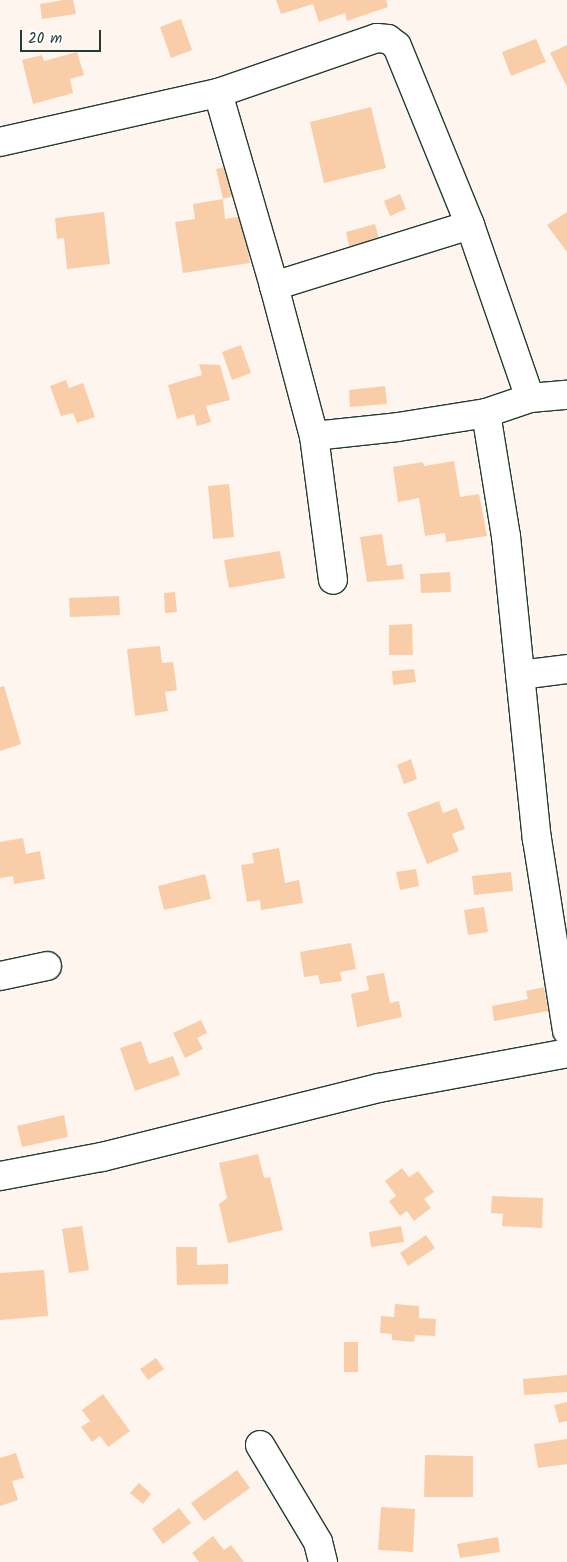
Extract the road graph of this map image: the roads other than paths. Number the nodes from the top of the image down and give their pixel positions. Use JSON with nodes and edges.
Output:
{"nodes":[{"id":1,"x":218,"y":94,"type":"junction"},
{"id":2,"x":0,"y":142,"type":"edge"},
{"id":3,"x":470,"y":225,"type":"junction"},
{"id":4,"x":274,"y":286,"type":"junction"},
{"id":5,"x":567,"y":395,"type":"edge"},
{"id":6,"x":530,"y":398,"type":"junction"},
{"id":7,"x":486,"y":413,"type":"junction"},
{"id":8,"x":314,"y":436,"type":"junction"},
{"id":9,"x":333,"y":580,"type":"dead end"},
{"id":10,"x":567,"y":669,"type":"edge"},
{"id":11,"x":520,"y":675,"type":"junction"},
{"id":12,"x":47,"y":966,"type":"dead end"},
{"id":13,"x":0,"y":976,"type":"edge"},
{"id":14,"x":567,"y":1031,"type":"edge"},
{"id":15,"x":567,"y":1053,"type":"edge"},
{"id":16,"x":0,"y":1176,"type":"edge"},
{"id":17,"x":260,"y":1444,"type":"dead end"},
{"id":18,"x":323,"y":1562,"type":"edge"}],
"edges":[{"from":1,"to":2,"type":"street"},
{"from":1,"to":3,"type":"street"},
{"from":1,"to":4,"type":"street"},
{"from":3,"to":4,"type":"street"},
{"from":3,"to":6,"type":"street"},
{"from":4,"to":8,"type":"street"},
{"from":5,"to":6,"type":"street"},
{"from":6,"to":7,"type":"street"},
{"from":7,"to":8,"type":"street"},
{"from":7,"to":11,"type":"street"},
{"from":8,"to":9,"type":"street"},
{"from":10,"to":11,"type":"street"},
{"from":11,"to":14,"type":"street"},
{"from":12,"to":13,"type":"street"},
{"from":15,"to":16,"type":"street"},
{"from":17,"to":18,"type":"street"}]}
